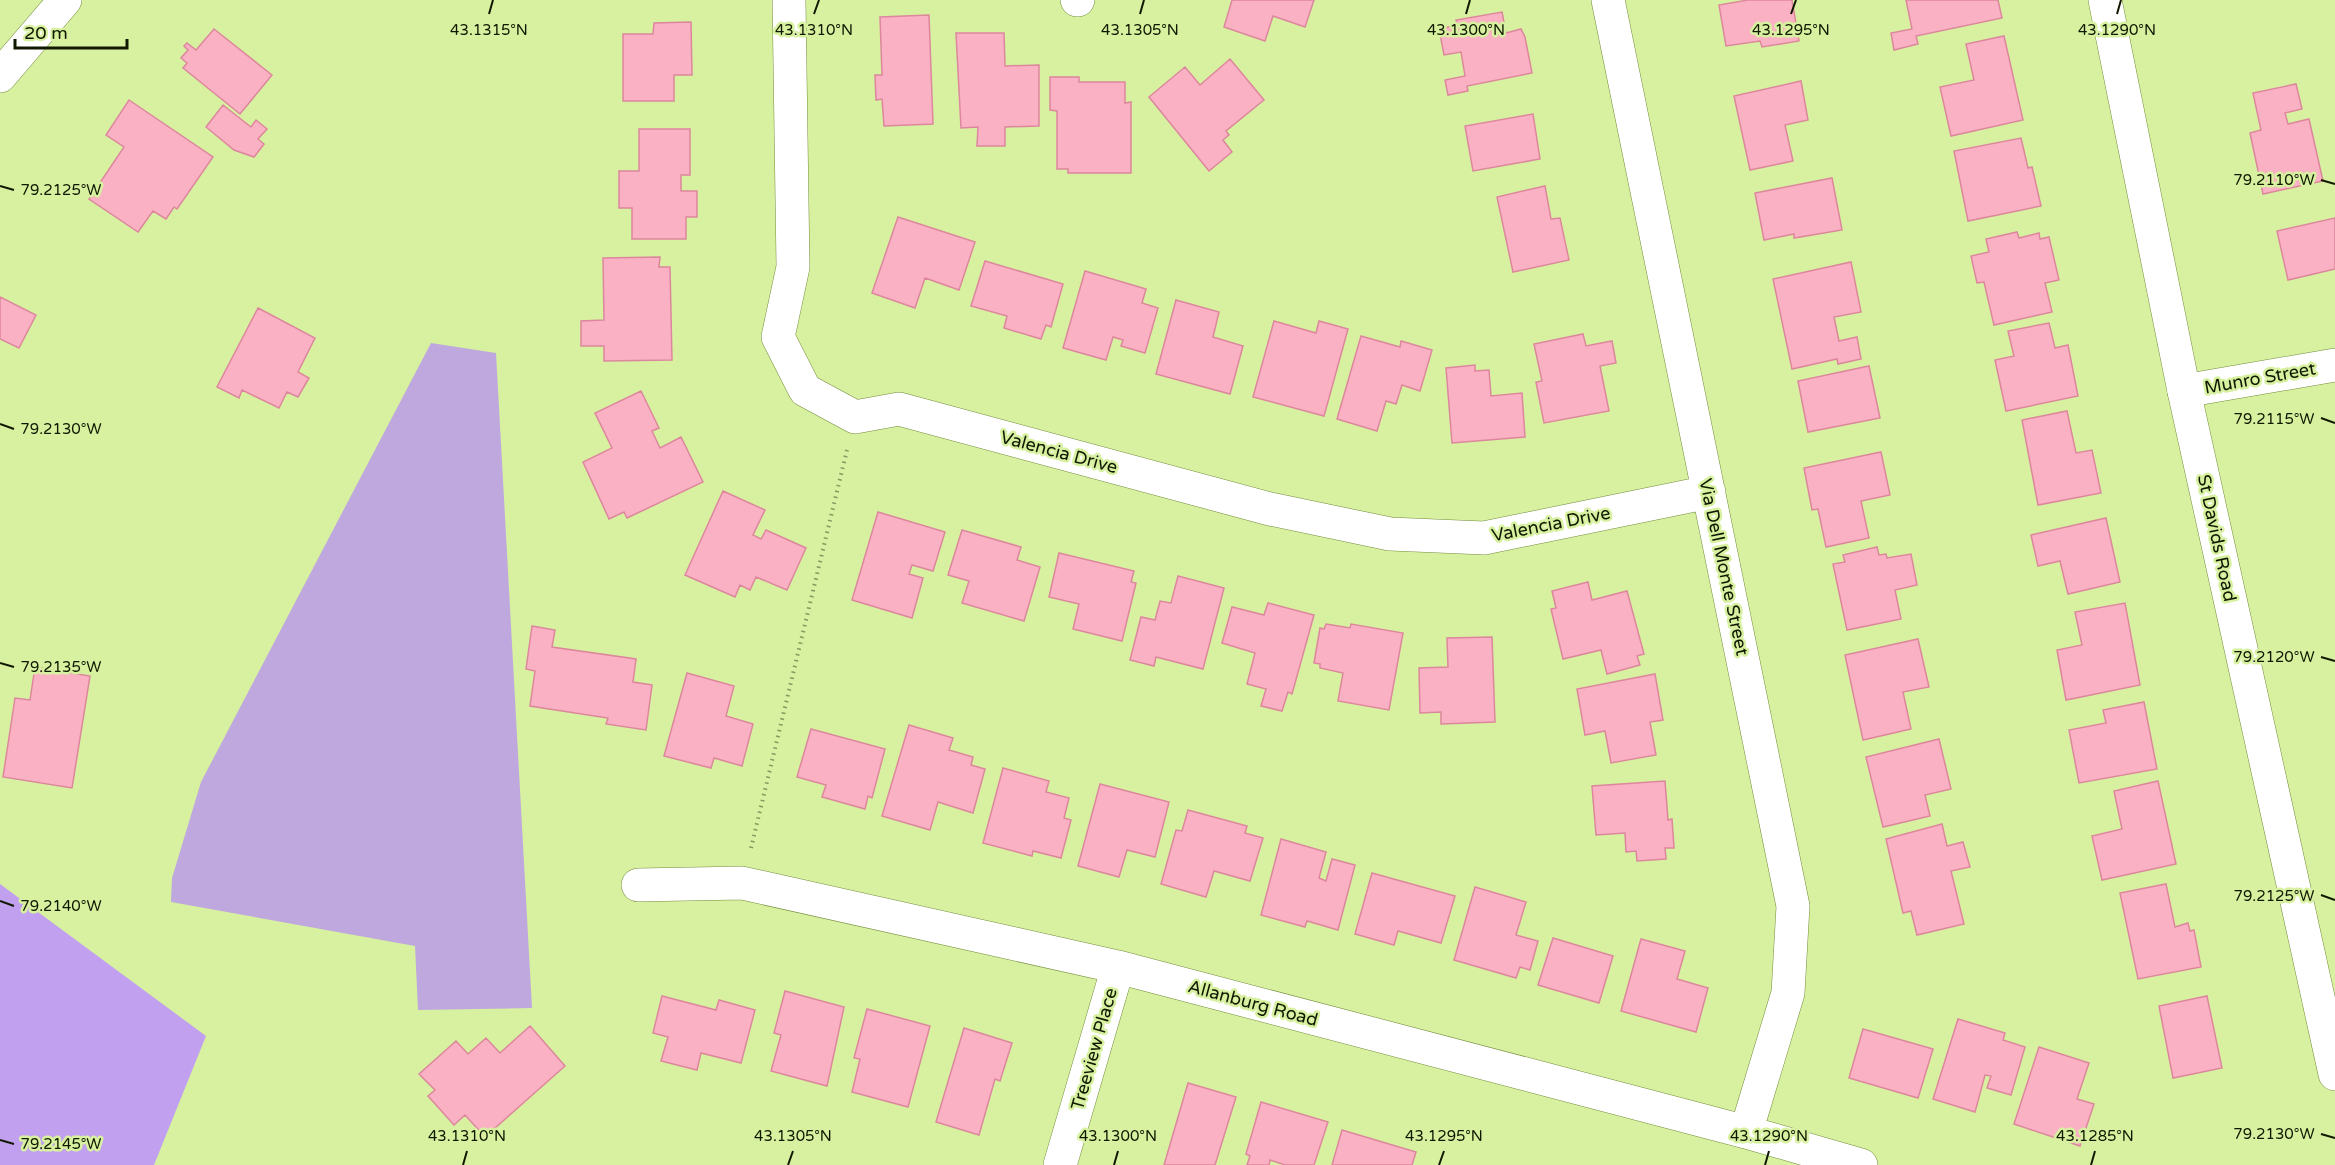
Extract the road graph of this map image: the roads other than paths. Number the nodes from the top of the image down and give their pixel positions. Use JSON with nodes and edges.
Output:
{"nodes":[{"id":1,"x":65,"y":0,"type":"edge"},
{"id":2,"x":789,"y":0,"type":"edge"},
{"id":3,"x":1608,"y":0,"type":"edge"},
{"id":4,"x":2105,"y":0,"type":"edge"},
{"id":5,"x":0,"y":76,"type":"edge"},
{"id":6,"x":2335,"y":365,"type":"edge"},
{"id":7,"x":2184,"y":391,"type":"junction"},
{"id":8,"x":1709,"y":492,"type":"junction"},
{"id":9,"x":638,"y":885,"type":"dead end"},
{"id":10,"x":1118,"y":967,"type":"junction"},
{"id":11,"x":2327,"y":995,"type":"edge"},
{"id":12,"x":2335,"y":1074,"type":"edge"},
{"id":13,"x":1746,"y":1132,"type":"junction"},
{"id":14,"x":1060,"y":1165,"type":"edge"},
{"id":15,"x":1861,"y":1165,"type":"edge"}],
"edges":[{"from":1,"to":5,"type":"street"},
{"from":2,"to":8,"type":"street","name":"Valencia Drive"},
{"from":3,"to":8,"type":"street","name":"Via Dell Monte Street"},
{"from":4,"to":7,"type":"street","name":"St Davids Road"},
{"from":6,"to":7,"type":"street","name":"Munro Street"},
{"from":7,"to":11,"type":"street","name":"St Davids Road"},
{"from":8,"to":13,"type":"street","name":"Via Dell Monte Street"},
{"from":9,"to":10,"type":"street","name":"Allanburg Road"},
{"from":10,"to":13,"type":"street","name":"Allanburg Road"},
{"from":10,"to":14,"type":"street","name":"Treeview Place"},
{"from":11,"to":12,"type":"street","name":"St Davids Road"},
{"from":13,"to":15,"type":"street","name":"Allanburg Road"}]}
